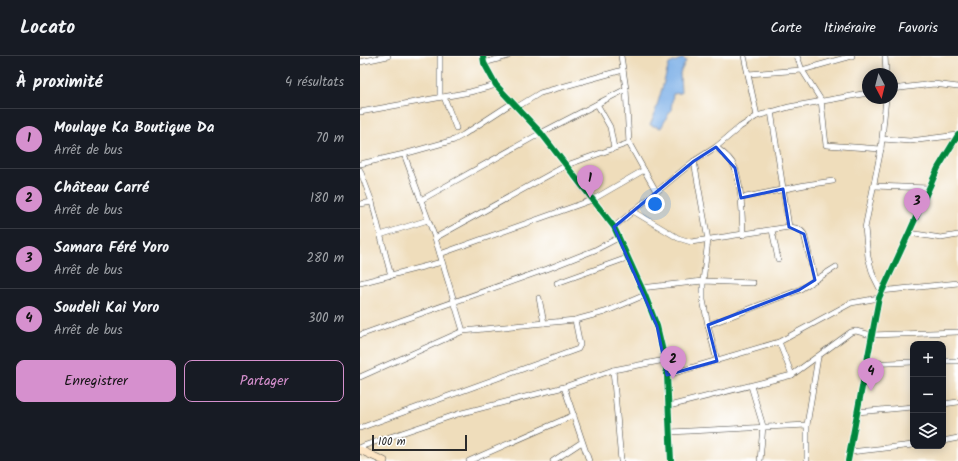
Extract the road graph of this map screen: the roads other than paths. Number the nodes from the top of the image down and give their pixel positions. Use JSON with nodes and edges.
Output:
{"nodes":[{"id":1,"x":388,"y":56,"type":"edge"},
{"id":2,"x":440,"y":56,"type":"edge"},
{"id":3,"x":483,"y":56,"type":"edge"},
{"id":4,"x":508,"y":56,"type":"edge"},
{"id":5,"x":621,"y":56,"type":"edge"},
{"id":6,"x":744,"y":56,"type":"edge"},
{"id":7,"x":797,"y":56,"type":"edge"},
{"id":8,"x":852,"y":56,"type":"edge"},
{"id":9,"x":885,"y":56,"type":"edge"},
{"id":10,"x":360,"y":62,"type":"edge"},
{"id":11,"x":484,"y":63,"type":"junction"},
{"id":12,"x":886,"y":68,"type":"edge"},
{"id":13,"x":623,"y":70,"type":"junction"},
{"id":14,"x":802,"y":70,"type":"junction"},
{"id":15,"x":748,"y":74,"type":"junction"},
{"id":16,"x":496,"y":85,"type":"junction"},
{"id":17,"x":958,"y":87,"type":"edge"},
{"id":18,"x":898,"y":88,"type":"edge"},
{"id":19,"x":626,"y":89,"type":"junction"},
{"id":20,"x":862,"y":94,"type":"edge"},
{"id":21,"x":442,"y":97,"type":"junction"},
{"id":22,"x":821,"y":100,"type":"junction"},
{"id":23,"x":512,"y":102,"type":"junction"},
{"id":24,"x":597,"y":104,"type":"junction"},
{"id":25,"x":885,"y":104,"type":"edge"},
{"id":26,"x":517,"y":108,"type":"junction"},
{"id":27,"x":771,"y":111,"type":"junction"},
{"id":28,"x":360,"y":112,"type":"edge"},
{"id":29,"x":757,"y":116,"type":"junction"},
{"id":30,"x":456,"y":128,"type":"dead end"},
{"id":31,"x":541,"y":133,"type":"junction"},
{"id":32,"x":958,"y":135,"type":"edge"},
{"id":33,"x":882,"y":139,"type":"junction"},
{"id":34,"x":629,"y":143,"type":"junction"},
{"id":35,"x":716,"y":147,"type":"junction"},
{"id":36,"x":614,"y":148,"type":"junction"},
{"id":37,"x":881,"y":148,"type":"junction"},
{"id":38,"x":404,"y":154,"type":"junction"},
{"id":39,"x":694,"y":160,"type":"junction"},
{"id":40,"x":360,"y":164,"type":"edge"},
{"id":41,"x":567,"y":165,"type":"junction"},
{"id":42,"x":360,"y":170,"type":"edge"},
{"id":43,"x":644,"y":170,"type":"junction"},
{"id":44,"x":833,"y":181,"type":"dead end"},
{"id":45,"x":874,"y":186,"type":"junction"},
{"id":46,"x":929,"y":188,"type":"junction"},
{"id":47,"x":783,"y":189,"type":"junction"},
{"id":48,"x":656,"y":192,"type":"junction"},
{"id":49,"x":741,"y":198,"type":"junction"},
{"id":50,"x":421,"y":200,"type":"junction"},
{"id":51,"x":592,"y":200,"type":"junction"},
{"id":52,"x":372,"y":202,"type":"junction"},
{"id":53,"x":360,"y":204,"type":"edge"},
{"id":54,"x":633,"y":211,"type":"junction"},
{"id":55,"x":428,"y":220,"type":"junction"},
{"id":56,"x":614,"y":227,"type":"junction"},
{"id":57,"x":789,"y":227,"type":"junction"},
{"id":58,"x":772,"y":230,"type":"junction"},
{"id":59,"x":909,"y":233,"type":"junction"},
{"id":60,"x":380,"y":235,"type":"junction"},
{"id":61,"x":743,"y":235,"type":"junction"},
{"id":62,"x":958,"y":235,"type":"edge"},
{"id":63,"x":435,"y":238,"type":"junction"},
{"id":64,"x":618,"y":238,"type":"junction"},
{"id":65,"x":708,"y":240,"type":"junction"},
{"id":66,"x":440,"y":254,"type":"junction"},
{"id":67,"x":627,"y":258,"type":"junction"},
{"id":68,"x":778,"y":260,"type":"dead end"},
{"id":69,"x":442,"y":262,"type":"junction"},
{"id":70,"x":836,"y":267,"type":"dead end"},
{"id":71,"x":392,"y":276,"type":"junction"},
{"id":72,"x":815,"y":280,"type":"junction"},
{"id":73,"x":703,"y":281,"type":"junction"},
{"id":74,"x":557,"y":283,"type":"dead end"},
{"id":75,"x":753,"y":283,"type":"dead end"},
{"id":76,"x":958,"y":283,"type":"edge"},
{"id":77,"x":360,"y":284,"type":"edge"},
{"id":78,"x":641,"y":288,"type":"junction"},
{"id":79,"x":881,"y":291,"type":"junction"},
{"id":80,"x":645,"y":295,"type":"junction"},
{"id":81,"x":539,"y":298,"type":"dead end"},
{"id":82,"x":879,"y":298,"type":"junction"},
{"id":83,"x":454,"y":302,"type":"junction"},
{"id":84,"x":574,"y":320,"type":"junction"},
{"id":85,"x":544,"y":323,"type":"junction"},
{"id":86,"x":708,"y":325,"type":"junction"},
{"id":87,"x":463,"y":331,"type":"junction"},
{"id":88,"x":958,"y":332,"type":"edge"},
{"id":89,"x":360,"y":335,"type":"edge"},
{"id":90,"x":871,"y":335,"type":"junction"},
{"id":91,"x":779,"y":342,"type":"junction"},
{"id":92,"x":818,"y":357,"type":"junction"},
{"id":93,"x":665,"y":360,"type":"junction"},
{"id":94,"x":717,"y":361,"type":"junction"},
{"id":95,"x":958,"y":361,"type":"edge"},
{"id":96,"x":910,"y":362,"type":"edge"},
{"id":97,"x":946,"y":362,"type":"edge"},
{"id":98,"x":866,"y":364,"type":"junction"},
{"id":99,"x":613,"y":370,"type":"junction"},
{"id":100,"x":668,"y":375,"type":"junction"},
{"id":101,"x":792,"y":375,"type":"junction"},
{"id":102,"x":360,"y":377,"type":"edge"},
{"id":103,"x":752,"y":386,"type":"junction"},
{"id":104,"x":564,"y":387,"type":"junction"},
{"id":105,"x":958,"y":402,"type":"edge"},
{"id":106,"x":946,"y":404,"type":"edge"},
{"id":107,"x":669,"y":406,"type":"junction"},
{"id":108,"x":910,"y":407,"type":"edge"},
{"id":109,"x":857,"y":412,"type":"junction"},
{"id":110,"x":574,"y":414,"type":"junction"},
{"id":111,"x":807,"y":425,"type":"junction"},
{"id":112,"x":764,"y":426,"type":"junction"},
{"id":113,"x":360,"y":428,"type":"edge"},
{"id":114,"x":670,"y":432,"type":"junction"},
{"id":115,"x":958,"y":438,"type":"edge"},
{"id":116,"x":946,"y":440,"type":"edge"},
{"id":117,"x":582,"y":442,"type":"junction"},
{"id":118,"x":910,"y":445,"type":"edge"},
{"id":119,"x":360,"y":449,"type":"edge"},
{"id":120,"x":850,"y":452,"type":"junction"},
{"id":121,"x":384,"y":461,"type":"edge"},
{"id":122,"x":469,"y":461,"type":"edge"},
{"id":123,"x":553,"y":461,"type":"edge"},
{"id":124,"x":589,"y":461,"type":"edge"},
{"id":125,"x":621,"y":461,"type":"edge"},
{"id":126,"x":671,"y":461,"type":"edge"},
{"id":127,"x":760,"y":461,"type":"edge"},
{"id":128,"x":807,"y":461,"type":"edge"},
{"id":129,"x":848,"y":461,"type":"edge"}],
"edges":[{"from":1,"to":10,"type":"street"},
{"from":2,"to":21,"type":"street"},
{"from":3,"to":11,"type":"street"},
{"from":4,"to":11,"type":"street"},
{"from":5,"to":13,"type":"street"},
{"from":6,"to":15,"type":"street"},
{"from":7,"to":14,"type":"street"},
{"from":8,"to":14,"type":"street"},
{"from":9,"to":12,"type":"street"},
{"from":11,"to":16,"type":"street"},
{"from":13,"to":19,"type":"street"},
{"from":13,"to":26,"type":"street"},
{"from":14,"to":15,"type":"street"},
{"from":14,"to":22,"type":"street"},
{"from":15,"to":29,"type":"street"},
{"from":16,"to":21,"type":"street"},
{"from":16,"to":23,"type":"street"},
{"from":17,"to":18,"type":"street"},
{"from":19,"to":24,"type":"street"},
{"from":19,"to":34,"type":"street"},
{"from":20,"to":22,"type":"street"},
{"from":21,"to":28,"type":"street"},
{"from":21,"to":30,"type":"street"},
{"from":22,"to":27,"type":"street"},
{"from":22,"to":37,"type":"street"},
{"from":23,"to":26,"type":"street"},
{"from":23,"to":38,"type":"street"},
{"from":24,"to":31,"type":"street"},
{"from":24,"to":36,"type":"street"},
{"from":25,"to":33,"type":"street"},
{"from":26,"to":31,"type":"street"},
{"from":27,"to":29,"type":"street"},
{"from":27,"to":47,"type":"street"},
{"from":29,"to":35,"type":"street"},
{"from":31,"to":41,"type":"street"},
{"from":31,"to":50,"type":"street"},
{"from":32,"to":33,"type":"street"},
{"from":32,"to":46,"type":"street"},
{"from":33,"to":37,"type":"street"},
{"from":34,"to":36,"type":"street"},
{"from":34,"to":43,"type":"street"},
{"from":35,"to":39,"type":"street"},
{"from":35,"to":49,"type":"street"},
{"from":36,"to":41,"type":"street"},
{"from":37,"to":45,"type":"street"},
{"from":38,"to":40,"type":"street"},
{"from":38,"to":50,"type":"street"},
{"from":39,"to":48,"type":"street"},
{"from":39,"to":65,"type":"street"},
{"from":41,"to":51,"type":"street"},
{"from":41,"to":63,"type":"street"},
{"from":42,"to":52,"type":"street"},
{"from":43,"to":48,"type":"street"},
{"from":43,"to":51,"type":"street"},
{"from":44,"to":47,"type":"street"},
{"from":45,"to":46,"type":"street"},
{"from":45,"to":79,"type":"street"},
{"from":46,"to":59,"type":"street"},
{"from":47,"to":49,"type":"street"},
{"from":47,"to":57,"type":"street"},
{"from":48,"to":54,"type":"street"},
{"from":49,"to":61,"type":"street"},
{"from":50,"to":55,"type":"street"},
{"from":51,"to":56,"type":"street"},
{"from":51,"to":66,"type":"street"},
{"from":52,"to":53,"type":"street"},
{"from":52,"to":60,"type":"street"},
{"from":54,"to":56,"type":"street"},
{"from":54,"to":65,"type":"street"},
{"from":55,"to":60,"type":"street"},
{"from":55,"to":63,"type":"street"},
{"from":56,"to":64,"type":"street"},
{"from":57,"to":58,"type":"street"},
{"from":57,"to":72,"type":"street"},
{"from":58,"to":61,"type":"street"},
{"from":58,"to":68,"type":"street"},
{"from":59,"to":62,"type":"street"},
{"from":59,"to":79,"type":"street"},
{"from":60,"to":71,"type":"street"},
{"from":61,"to":65,"type":"street"},
{"from":63,"to":66,"type":"street"},
{"from":64,"to":67,"type":"street"},
{"from":64,"to":83,"type":"street"},
{"from":65,"to":73,"type":"street"},
{"from":66,"to":69,"type":"street"},
{"from":67,"to":74,"type":"street"},
{"from":67,"to":78,"type":"street"},
{"from":69,"to":71,"type":"street"},
{"from":69,"to":83,"type":"street"},
{"from":70,"to":72,"type":"street"},
{"from":71,"to":77,"type":"street"},
{"from":72,"to":86,"type":"street"},
{"from":73,"to":75,"type":"street"},
{"from":73,"to":78,"type":"street"},
{"from":73,"to":86,"type":"street"},
{"from":76,"to":79,"type":"street"},
{"from":78,"to":80,"type":"street"},
{"from":79,"to":82,"type":"street"},
{"from":80,"to":84,"type":"street"},
{"from":80,"to":93,"type":"street"},
{"from":81,"to":85,"type":"street"},
{"from":82,"to":90,"type":"street"},
{"from":82,"to":91,"type":"street"},
{"from":83,"to":87,"type":"street"},
{"from":83,"to":89,"type":"street"},
{"from":84,"to":85,"type":"street"},
{"from":84,"to":113,"type":"street"},
{"from":85,"to":87,"type":"street"},
{"from":86,"to":94,"type":"street"},
{"from":87,"to":102,"type":"street"},
{"from":88,"to":90,"type":"street"},
{"from":90,"to":92,"type":"street"},
{"from":90,"to":98,"type":"street"},
{"from":91,"to":94,"type":"street"},
{"from":91,"to":101,"type":"street"},
{"from":92,"to":101,"type":"street"},
{"from":92,"to":111,"type":"street"},
{"from":93,"to":99,"type":"street"},
{"from":93,"to":100,"type":"street"},
{"from":94,"to":100,"type":"street"},
{"from":95,"to":97,"type":"street"},
{"from":96,"to":98,"type":"street"},
{"from":98,"to":109,"type":"street"},
{"from":99,"to":104,"type":"street"},
{"from":99,"to":125,"type":"street"},
{"from":100,"to":107,"type":"street"},
{"from":101,"to":103,"type":"street"},
{"from":103,"to":107,"type":"street"},
{"from":103,"to":112,"type":"street"},
{"from":104,"to":110,"type":"street"},
{"from":104,"to":119,"type":"street"},
{"from":105,"to":106,"type":"street"},
{"from":107,"to":114,"type":"street"},
{"from":108,"to":109,"type":"street"},
{"from":109,"to":120,"type":"street"},
{"from":110,"to":117,"type":"street"},
{"from":110,"to":122,"type":"street"},
{"from":111,"to":112,"type":"street"},
{"from":111,"to":128,"type":"street"},
{"from":112,"to":114,"type":"street"},
{"from":112,"to":127,"type":"street"},
{"from":114,"to":126,"type":"street"},
{"from":115,"to":116,"type":"street"},
{"from":117,"to":123,"type":"street"},
{"from":117,"to":124,"type":"street"},
{"from":118,"to":120,"type":"street"},
{"from":119,"to":121,"type":"main road"},
{"from":120,"to":129,"type":"street"}]}
